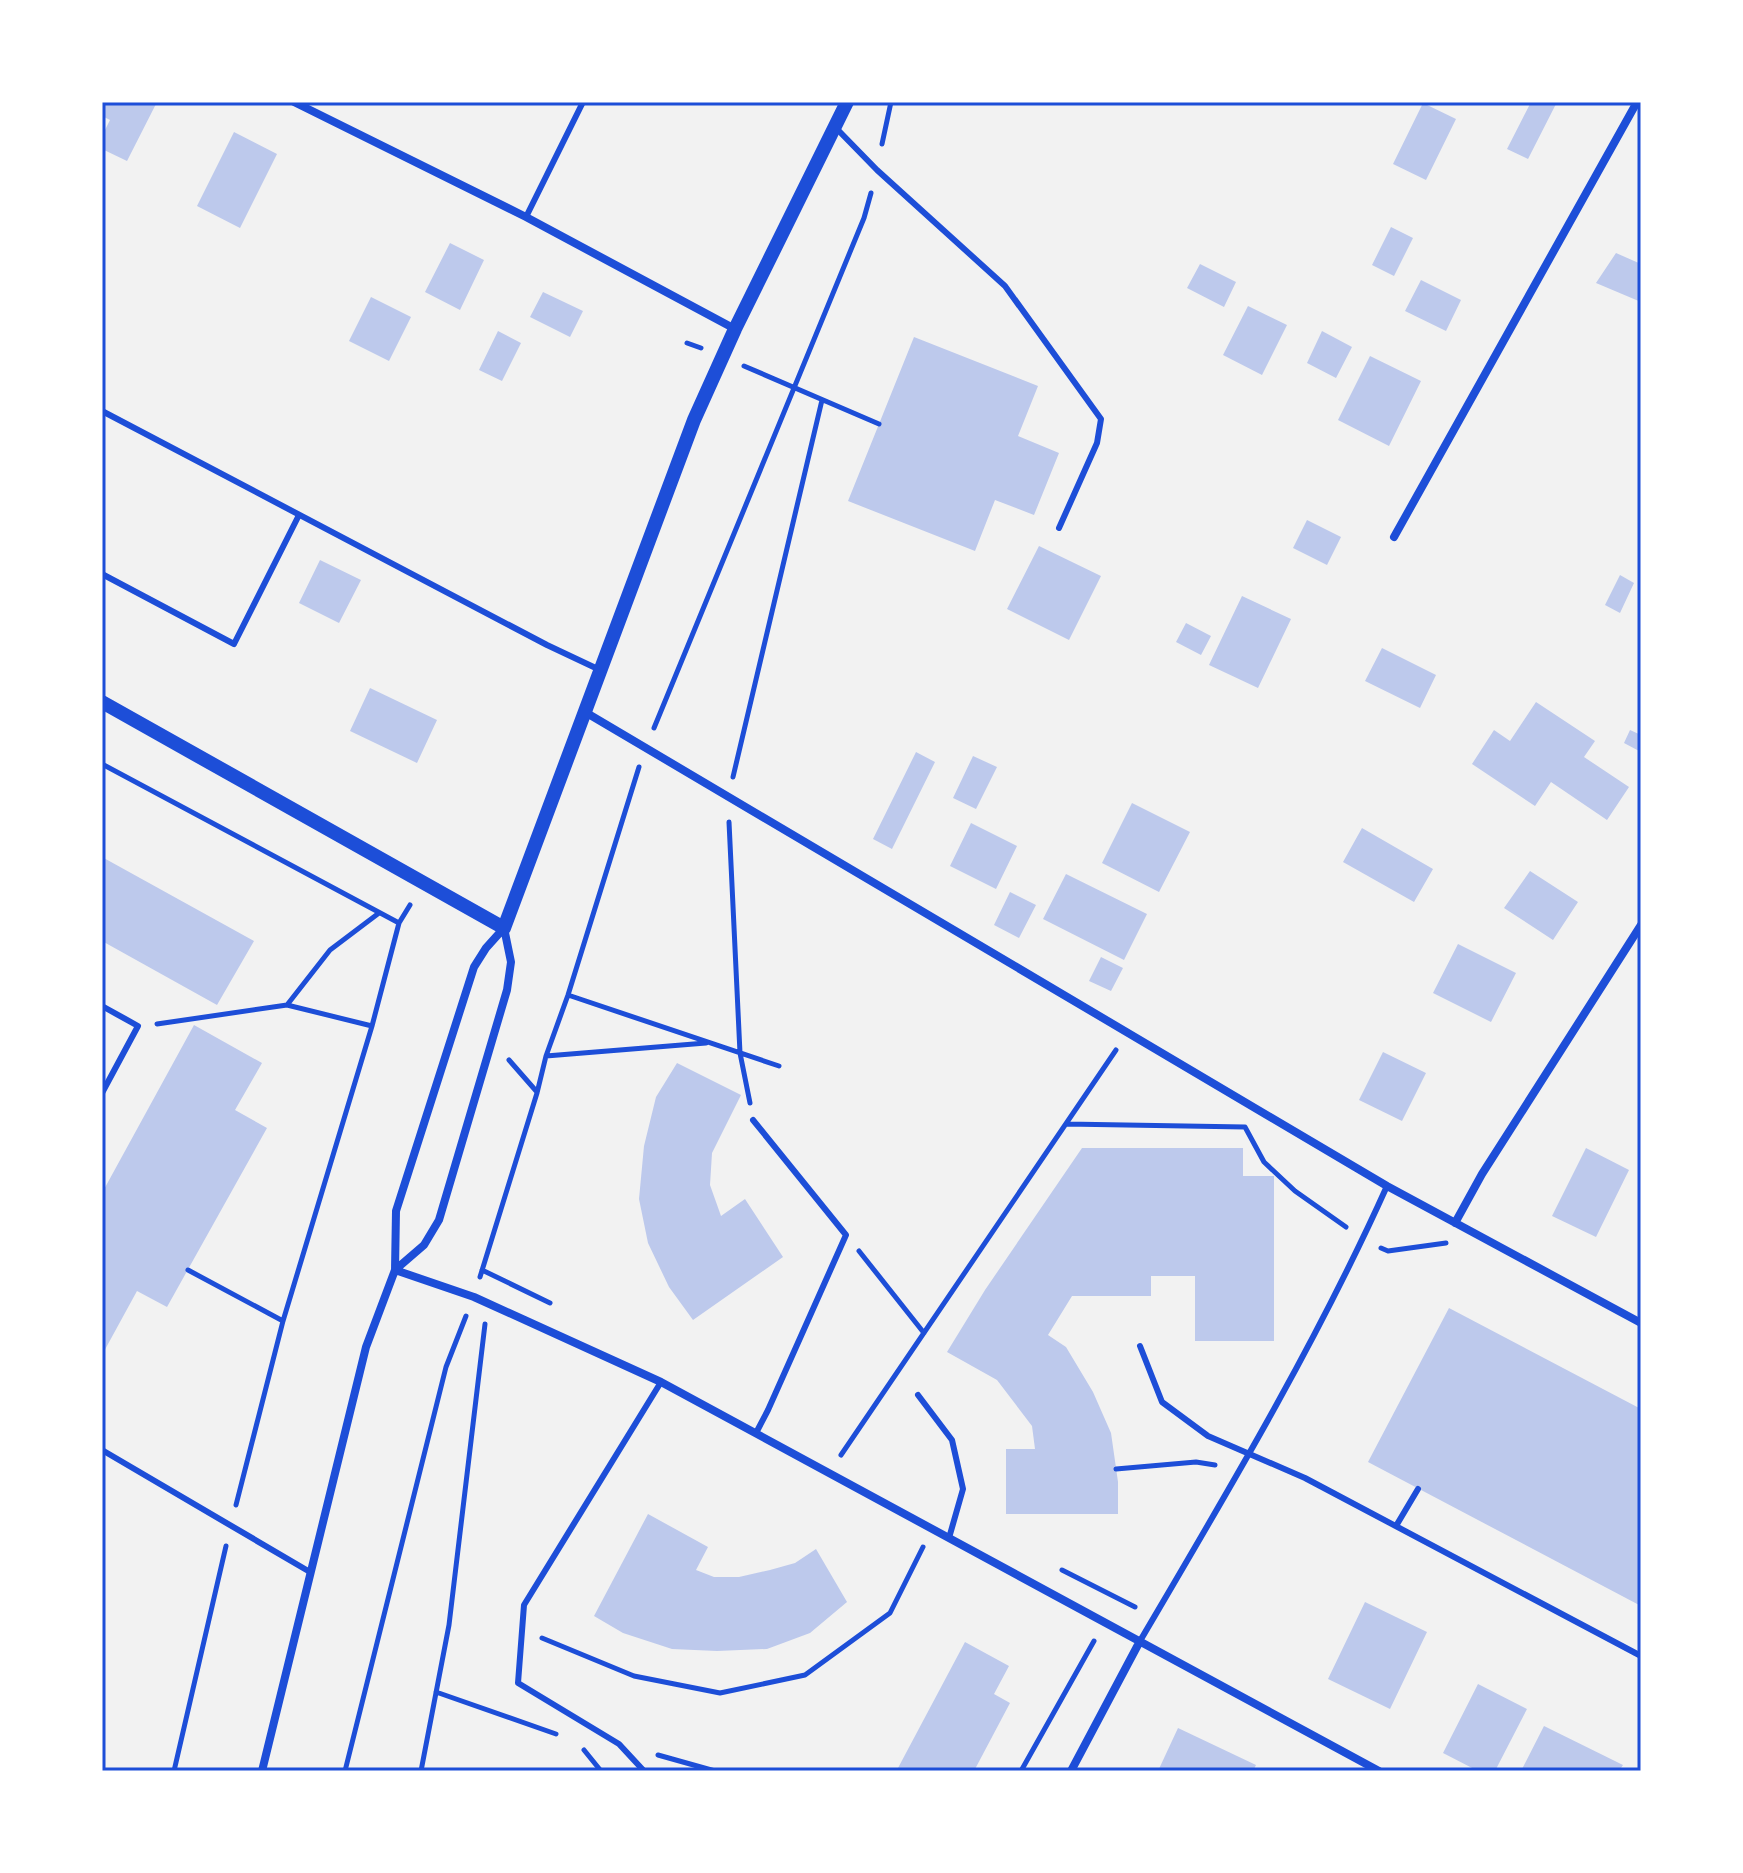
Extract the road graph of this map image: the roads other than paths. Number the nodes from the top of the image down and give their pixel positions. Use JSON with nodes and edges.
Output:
{"nodes":[{"id":1,"x":294,"y":102,"type":"edge"},
{"id":2,"x":583,"y":102,"type":"edge"},
{"id":3,"x":847,"y":102,"type":"edge"},
{"id":4,"x":1637,"y":102,"type":"edge"},
{"id":5,"x":834,"y":126,"type":"junction"},
{"id":6,"x":526,"y":217,"type":"junction"},
{"id":7,"x":735,"y":329,"type":"junction"},
{"id":8,"x":102,"y":411,"type":"edge"},
{"id":9,"x":299,"y":515,"type":"junction"},
{"id":10,"x":1059,"y":528,"type":"dead end"},
{"id":11,"x":1394,"y":537,"type":"dead end"},
{"id":12,"x":102,"y":574,"type":"edge"},
{"id":13,"x":600,"y":670,"type":"junction"},
{"id":14,"x":102,"y":702,"type":"edge"},
{"id":15,"x":585,"y":712,"type":"junction"},
{"id":16,"x":1641,"y":925,"type":"edge"},
{"id":17,"x":504,"y":928,"type":"junction"},
{"id":18,"x":102,"y":1006,"type":"edge"},
{"id":19,"x":102,"y":1093,"type":"edge"},
{"id":20,"x":753,"y":1120,"type":"road end"},
{"id":21,"x":1387,"y":1186,"type":"junction"},
{"id":22,"x":1455,"y":1223,"type":"junction"},
{"id":23,"x":395,"y":1270,"type":"junction"},
{"id":24,"x":1641,"y":1323,"type":"edge"},
{"id":25,"x":1140,"y":1346,"type":"dead end"},
{"id":26,"x":661,"y":1382,"type":"junction"},
{"id":27,"x":918,"y":1395,"type":"dead end"},
{"id":28,"x":756,"y":1433,"type":"junction"},
{"id":29,"x":102,"y":1450,"type":"edge"},
{"id":30,"x":1251,"y":1453,"type":"junction"},
{"id":31,"x":1418,"y":1489,"type":"dead end"},
{"id":32,"x":1396,"y":1526,"type":"junction"},
{"id":33,"x":949,"y":1538,"type":"junction"},
{"id":34,"x":310,"y":1572,"type":"junction"},
{"id":35,"x":1140,"y":1641,"type":"junction"},
{"id":36,"x":1641,"y":1656,"type":"edge"},
{"id":37,"x":262,"y":1771,"type":"edge"},
{"id":38,"x":644,"y":1771,"type":"edge"},
{"id":39,"x":1071,"y":1771,"type":"edge"},
{"id":40,"x":1379,"y":1771,"type":"edge"}],
"edges":[{"from":1,"to":6,"type":"street"},
{"from":2,"to":6,"type":"lane"},
{"from":3,"to":5,"type":"street"},
{"from":4,"to":11,"type":"street"},
{"from":5,"to":7,"type":"street"},
{"from":5,"to":10,"type":"lane"},
{"from":6,"to":7,"type":"street"},
{"from":7,"to":13,"type":"street"},
{"from":8,"to":9,"type":"lane"},
{"from":9,"to":12,"type":"lane"},
{"from":9,"to":13,"type":"lane"},
{"from":13,"to":15,"type":"street"},
{"from":14,"to":17,"type":"street"},
{"from":15,"to":17,"type":"street"},
{"from":15,"to":21,"type":"street"},
{"from":16,"to":22,"type":"street"},
{"from":17,"to":23,"type":"street"},
{"from":17,"to":23,"type":"street"},
{"from":18,"to":19,"type":"lane"},
{"from":20,"to":28,"type":"lane"},
{"from":21,"to":22,"type":"street"},
{"from":21,"to":30,"type":"lane"},
{"from":22,"to":24,"type":"street"},
{"from":23,"to":26,"type":"street"},
{"from":23,"to":34,"type":"street"},
{"from":25,"to":30,"type":"lane"},
{"from":26,"to":28,"type":"street"},
{"from":26,"to":38,"type":"lane"},
{"from":27,"to":33,"type":"lane"},
{"from":28,"to":33,"type":"street"},
{"from":29,"to":34,"type":"lane"},
{"from":30,"to":32,"type":"lane"},
{"from":30,"to":35,"type":"lane"},
{"from":31,"to":32,"type":"lane"},
{"from":32,"to":36,"type":"lane"},
{"from":33,"to":35,"type":"street"},
{"from":34,"to":37,"type":"street"},
{"from":35,"to":39,"type":"street"},
{"from":35,"to":40,"type":"street"}]}
